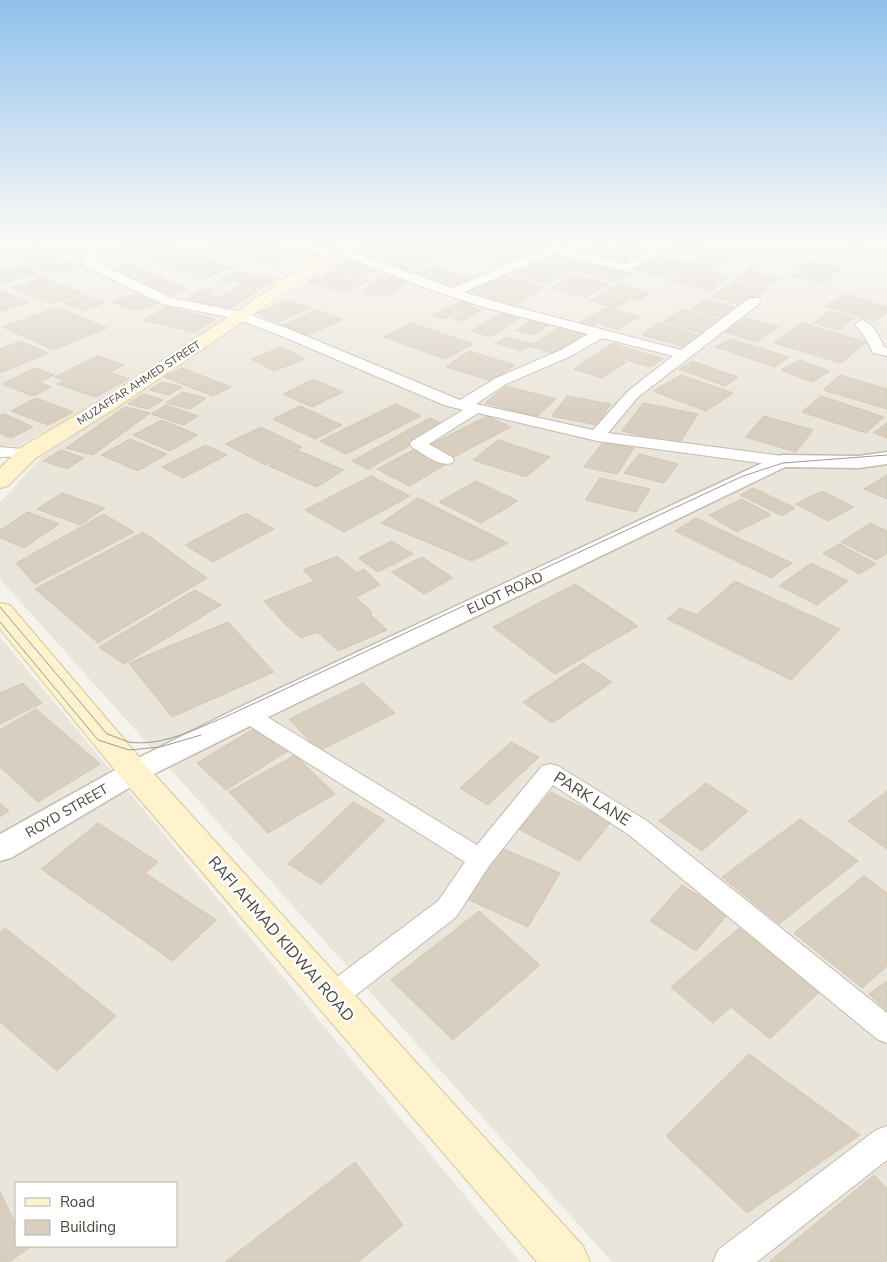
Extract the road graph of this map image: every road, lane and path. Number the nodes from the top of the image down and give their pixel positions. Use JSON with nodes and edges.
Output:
{"nodes":[{"id":1,"x":161,"y":298,"type":"edge"},
{"id":2,"x":267,"y":298,"type":"edge"},
{"id":3,"x":473,"y":298,"type":"edge"},
{"id":4,"x":754,"y":301,"type":"dead end"},
{"id":5,"x":240,"y":316,"type":"junction"},
{"id":6,"x":862,"y":324,"type":"dead end"},
{"id":7,"x":600,"y":333,"type":"junction"},
{"id":8,"x":887,"y":352,"type":"edge"},
{"id":9,"x":684,"y":355,"type":"junction"},
{"id":10,"x":470,"y":406,"type":"junction"},
{"id":11,"x":597,"y":436,"type":"junction"},
{"id":12,"x":0,"y":452,"type":"edge"},
{"id":13,"x":28,"y":453,"type":"junction"},
{"id":14,"x":887,"y":458,"type":"edge"},
{"id":15,"x":446,"y":460,"type":"dead end"},
{"id":16,"x":782,"y":462,"type":"junction"},
{"id":17,"x":0,"y":482,"type":"edge"},
{"id":18,"x":0,"y":611,"type":"edge"},
{"id":19,"x":248,"y":715,"type":"junction"},
{"id":20,"x":134,"y":772,"type":"junction"},
{"id":21,"x":0,"y":849,"type":"edge"},
{"id":22,"x":480,"y":859,"type":"junction"},
{"id":23,"x":332,"y":997,"type":"junction"},
{"id":24,"x":887,"y":1030,"type":"edge"},
{"id":25,"x":887,"y":1141,"type":"edge"},
{"id":26,"x":567,"y":1262,"type":"edge"},
{"id":27,"x":730,"y":1262,"type":"edge"}],
"edges":[{"from":1,"to":5,"type":"street"},
{"from":2,"to":5,"type":"main road","name":"MUZAFFAR AHMED STREET"},
{"from":3,"to":7,"type":"street"},
{"from":4,"to":9,"type":"street"},
{"from":5,"to":10,"type":"street"},
{"from":5,"to":13,"type":"main road","name":"MUZAFFAR AHMED STREET"},
{"from":6,"to":8,"type":"street"},
{"from":7,"to":9,"type":"street"},
{"from":7,"to":10,"type":"street"},
{"from":9,"to":11,"type":"street"},
{"from":10,"to":11,"type":"street"},
{"from":10,"to":15,"type":"street"},
{"from":11,"to":16,"type":"street"},
{"from":12,"to":13,"type":"street"},
{"from":13,"to":17,"type":"main road","name":"MUZAFFAR AHMED STREET"},
{"from":14,"to":16,"type":"street","name":"ELIOT ROAD"},
{"from":16,"to":19,"type":"street","name":"ELIOT ROAD"},
{"from":18,"to":20,"type":"main road","name":"RAFI AHMAD KIDWAI ROAD"},
{"from":19,"to":20,"type":"street","name":"ELIOT ROAD"},
{"from":19,"to":22,"type":"street"},
{"from":20,"to":21,"type":"street","name":"ROYD STREET"},
{"from":20,"to":23,"type":"main road","name":"RAFI AHMAD KIDWAI ROAD"},
{"from":22,"to":23,"type":"street"},
{"from":22,"to":24,"type":"street","name":"PARK LANE"},
{"from":23,"to":26,"type":"main road","name":"RAFI AHMAD KIDWAI ROAD"},
{"from":25,"to":27,"type":"street"}]}
